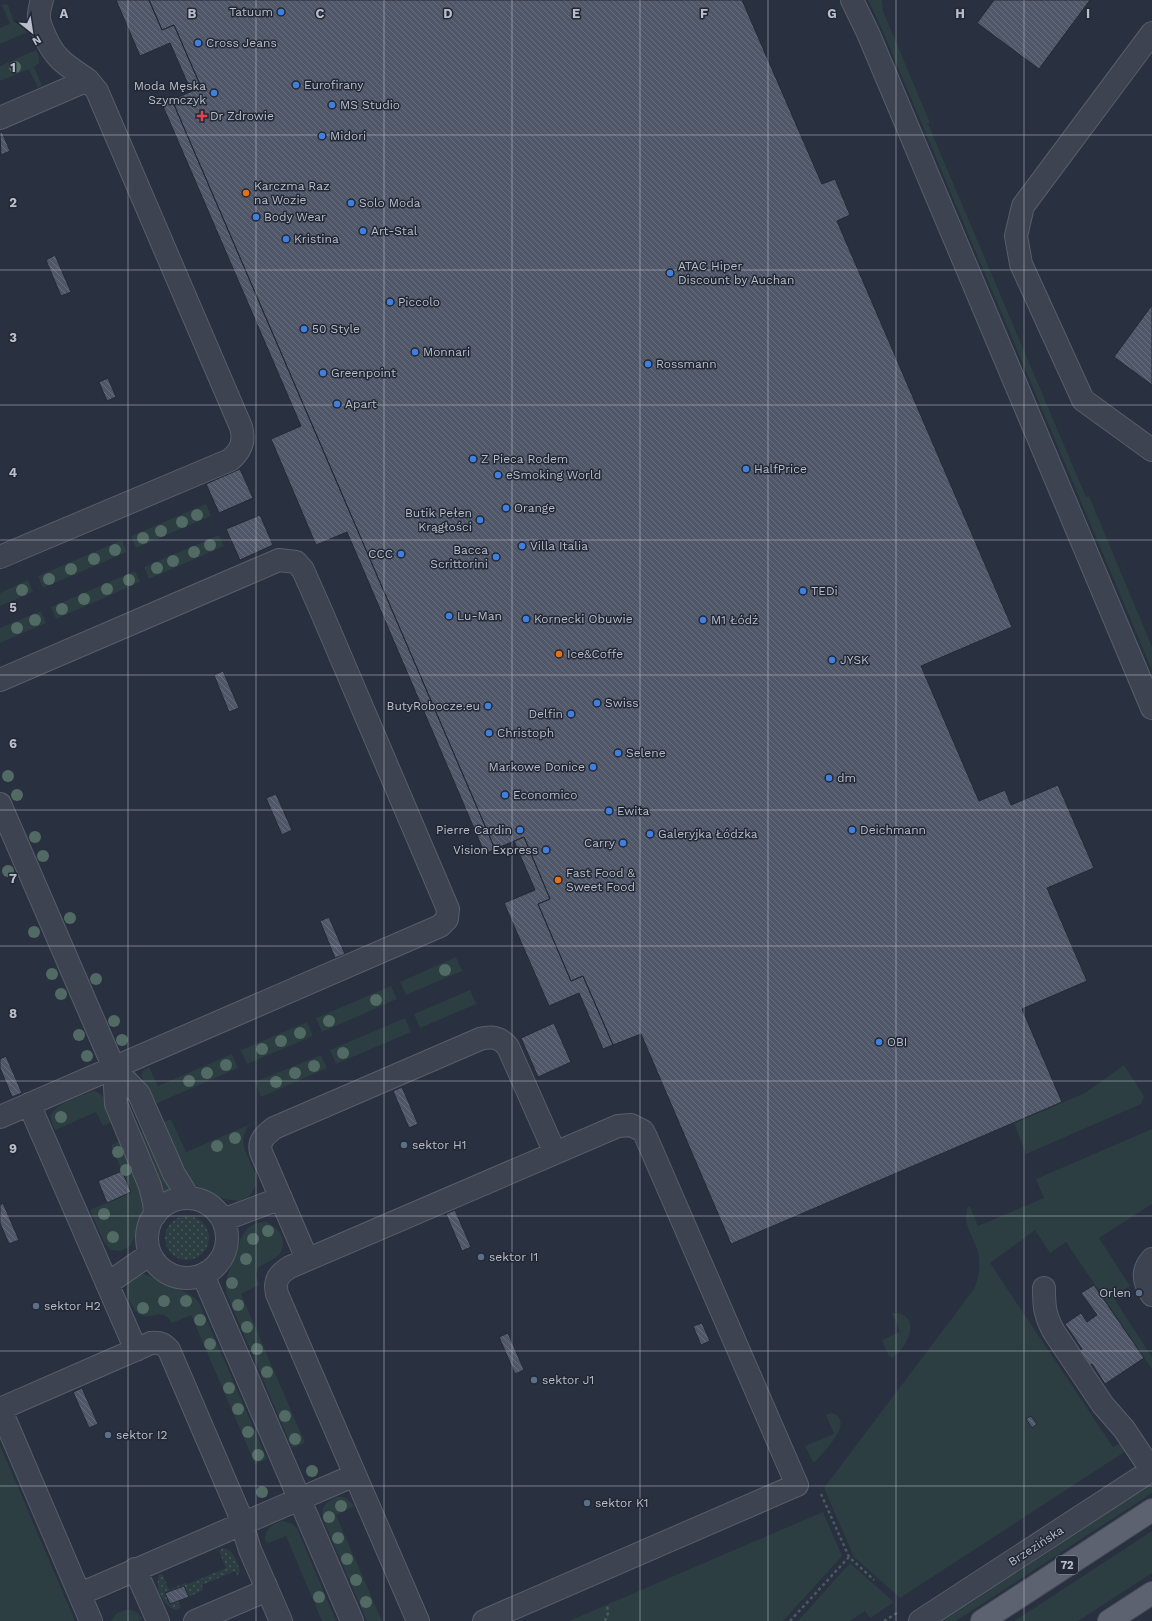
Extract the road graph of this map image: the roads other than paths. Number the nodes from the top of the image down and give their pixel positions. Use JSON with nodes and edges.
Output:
{"nodes":[{"id":1,"x":42,"y":0,"type":"edge"},
{"id":2,"x":852,"y":0,"type":"edge"},
{"id":3,"x":1152,"y":33,"type":"edge"},
{"id":4,"x":88,"y":80,"type":"junction"},
{"id":5,"x":0,"y":118,"type":"edge"},
{"id":6,"x":1152,"y":450,"type":"edge"},
{"id":7,"x":0,"y":557,"type":"edge"},
{"id":8,"x":0,"y":680,"type":"edge"},
{"id":9,"x":1152,"y":708,"type":"edge"},
{"id":10,"x":0,"y":804,"type":"edge"},
{"id":11,"x":114,"y":1068,"type":"junction"},
{"id":12,"x":30,"y":1104,"type":"junction"},
{"id":13,"x":0,"y":1117,"type":"edge"},
{"id":14,"x":555,"y":1153,"type":"junction"},
{"id":15,"x":189,"y":1198,"type":"junction"},
{"id":16,"x":281,"y":1198,"type":"junction"},
{"id":17,"x":155,"y":1215,"type":"junction"},
{"id":18,"x":223,"y":1220,"type":"junction"},
{"id":19,"x":150,"y":1254,"type":"junction"},
{"id":20,"x":1152,"y":1259,"type":"edge"},
{"id":21,"x":307,"y":1260,"type":"junction"},
{"id":22,"x":203,"y":1275,"type":"junction"},
{"id":23,"x":107,"y":1284,"type":"junction"},
{"id":24,"x":1044,"y":1288,"type":"dead end"},
{"id":25,"x":1152,"y":1295,"type":"edge"},
{"id":26,"x":136,"y":1350,"type":"junction"},
{"id":27,"x":0,"y":1408,"type":"edge"},
{"id":28,"x":1152,"y":1470,"type":"edge"},
{"id":29,"x":355,"y":1475,"type":"junction"},
{"id":30,"x":299,"y":1499,"type":"junction"},
{"id":31,"x":1152,"y":1510,"type":"edge"},
{"id":32,"x":242,"y":1524,"type":"junction"},
{"id":33,"x":135,"y":1569,"type":"junction"},
{"id":34,"x":266,"y":1586,"type":"junction"},
{"id":35,"x":1152,"y":1593,"type":"edge"},
{"id":36,"x":80,"y":1594,"type":"junction"},
{"id":37,"x":90,"y":1620,"type":"edge"},
{"id":38,"x":158,"y":1621,"type":"edge"},
{"id":39,"x":195,"y":1621,"type":"edge"},
{"id":40,"x":281,"y":1621,"type":"edge"},
{"id":41,"x":352,"y":1621,"type":"edge"},
{"id":42,"x":418,"y":1621,"type":"edge"},
{"id":43,"x":484,"y":1621,"type":"edge"},
{"id":44,"x":920,"y":1621,"type":"edge"},
{"id":45,"x":982,"y":1621,"type":"edge"},
{"id":46,"x":1109,"y":1621,"type":"edge"}],
"edges":[{"from":1,"to":4,"type":"street"},
{"from":2,"to":9,"type":"street"},
{"from":3,"to":6,"type":"street"},
{"from":4,"to":5,"type":"street"},
{"from":4,"to":7,"type":"street"},
{"from":8,"to":11,"type":"street"},
{"from":10,"to":11,"type":"street"},
{"from":11,"to":12,"type":"street"},
{"from":11,"to":15,"type":"street"},
{"from":11,"to":17,"type":"street"},
{"from":12,"to":13,"type":"street"},
{"from":12,"to":23,"type":"street"},
{"from":14,"to":16,"type":"street"},
{"from":14,"to":21,"type":"street"},
{"from":14,"to":43,"type":"street"},
{"from":15,"to":17,"type":"street"},
{"from":15,"to":18,"type":"street"},
{"from":16,"to":18,"type":"street"},
{"from":16,"to":21,"type":"street"},
{"from":17,"to":19,"type":"street"},
{"from":18,"to":22,"type":"street"},
{"from":19,"to":22,"type":"street"},
{"from":19,"to":23,"type":"street"},
{"from":20,"to":25,"type":"street"},
{"from":21,"to":29,"type":"street"},
{"from":22,"to":30,"type":"street"},
{"from":23,"to":26,"type":"street"},
{"from":24,"to":28,"type":"street"},
{"from":26,"to":27,"type":"street"},
{"from":26,"to":32,"type":"street"},
{"from":27,"to":36,"type":"street"},
{"from":28,"to":44,"type":"street","name":"Brzezińska"},
{"from":29,"to":30,"type":"street"},
{"from":29,"to":42,"type":"street"},
{"from":30,"to":32,"type":"street"},
{"from":30,"to":41,"type":"street"},
{"from":31,"to":45,"type":"main road","number":"72"},
{"from":32,"to":33,"type":"street"},
{"from":32,"to":34,"type":"street"},
{"from":33,"to":36,"type":"street"},
{"from":33,"to":38,"type":"street"},
{"from":34,"to":39,"type":"street"},
{"from":34,"to":40,"type":"street"},
{"from":35,"to":46,"type":"main road"},
{"from":36,"to":37,"type":"street"}]}
